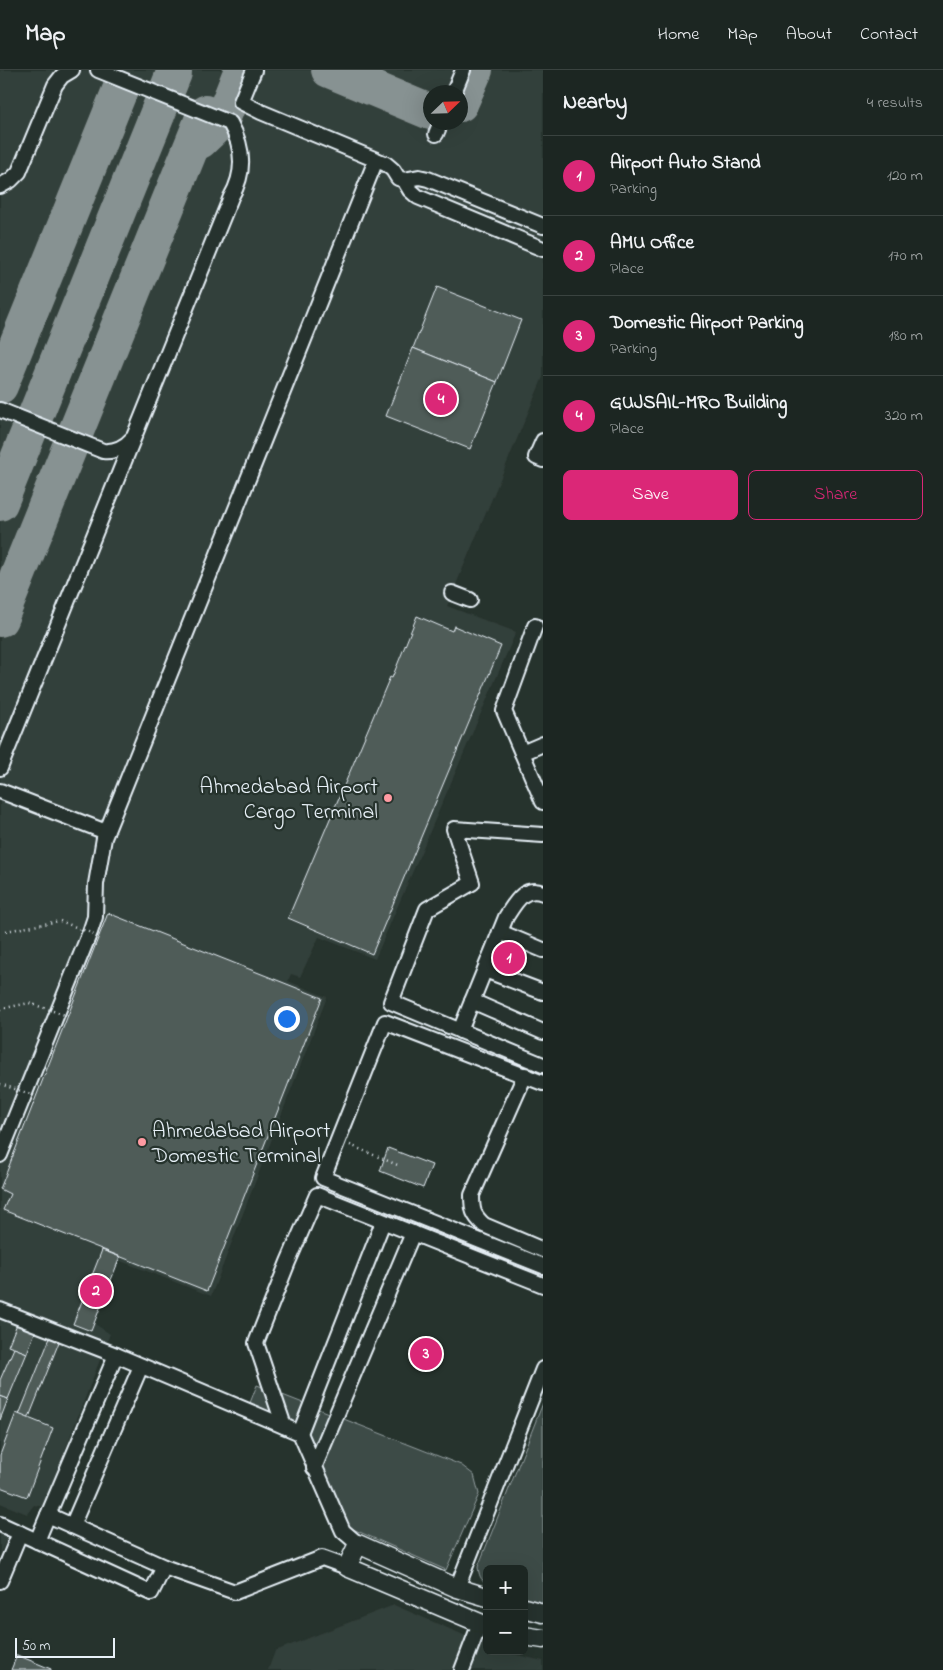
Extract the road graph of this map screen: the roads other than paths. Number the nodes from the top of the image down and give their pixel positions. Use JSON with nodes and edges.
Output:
{"nodes":[{"id":1,"x":72,"y":70,"type":"edge"},
{"id":2,"x":98,"y":70,"type":"edge"},
{"id":3,"x":254,"y":70,"type":"edge"},
{"id":4,"x":463,"y":70,"type":"edge"},
{"id":5,"x":457,"y":85,"type":"edge"},
{"id":6,"x":376,"y":160,"type":"junction"},
{"id":7,"x":404,"y":180,"type":"junction"},
{"id":8,"x":0,"y":186,"type":"edge"},
{"id":9,"x":543,"y":226,"type":"edge"},
{"id":10,"x":543,"y":250,"type":"edge"},
{"id":11,"x":0,"y":410,"type":"edge"},
{"id":12,"x":134,"y":437,"type":"junction"},
{"id":13,"x":543,"y":441,"type":"edge"},
{"id":14,"x":99,"y":450,"type":"junction"},
{"id":15,"x":543,"y":460,"type":"edge"},
{"id":16,"x":113,"y":488,"type":"junction"},
{"id":17,"x":452,"y":593,"type":"dead end"},
{"id":18,"x":470,"y":600,"type":"dead end"},
{"id":19,"x":535,"y":626,"type":"dead end"},
{"id":20,"x":543,"y":744,"type":"edge"},
{"id":21,"x":522,"y":753,"type":"junction"},
{"id":22,"x":0,"y":768,"type":"edge"},
{"id":23,"x":0,"y":791,"type":"edge"},
{"id":24,"x":543,"y":802,"type":"edge"},
{"id":25,"x":106,"y":832,"type":"junction"},
{"id":26,"x":543,"y":835,"type":"edge"},
{"id":27,"x":543,"y":892,"type":"edge"},
{"id":28,"x":500,"y":932,"type":"junction"},
{"id":29,"x":543,"y":950,"type":"edge"},
{"id":30,"x":485,"y":970,"type":"junction"},
{"id":31,"x":543,"y":992,"type":"edge"},
{"id":32,"x":472,"y":1001,"type":"junction"},
{"id":33,"x":460,"y":1031,"type":"junction"},
{"id":34,"x":543,"y":1032,"type":"edge"},
{"id":35,"x":543,"y":1065,"type":"edge"},
{"id":36,"x":525,"y":1075,"type":"junction"},
{"id":37,"x":543,"y":1083,"type":"edge"},
{"id":38,"x":0,"y":1155,"type":"edge"},
{"id":39,"x":383,"y":1222,"type":"junction"},
{"id":40,"x":412,"y":1233,"type":"junction"},
{"id":41,"x":543,"y":1250,"type":"edge"},
{"id":42,"x":543,"y":1266,"type":"edge"},
{"id":43,"x":543,"y":1285,"type":"edge"},
{"id":44,"x":0,"y":1310,"type":"edge"},
{"id":45,"x":116,"y":1355,"type":"junction"},
{"id":46,"x":141,"y":1366,"type":"junction"},
{"id":47,"x":543,"y":1369,"type":"edge"},
{"id":48,"x":284,"y":1426,"type":"junction"},
{"id":49,"x":300,"y":1433,"type":"junction"},
{"id":50,"x":314,"y":1468,"type":"junction"},
{"id":51,"x":48,"y":1515,"type":"junction"},
{"id":52,"x":0,"y":1524,"type":"edge"},
{"id":53,"x":72,"y":1526,"type":"junction"},
{"id":54,"x":20,"y":1533,"type":"junction"},
{"id":55,"x":37,"y":1541,"type":"junction"},
{"id":56,"x":358,"y":1544,"type":"junction"},
{"id":57,"x":164,"y":1567,"type":"junction"},
{"id":58,"x":347,"y":1567,"type":"junction"},
{"id":59,"x":0,"y":1581,"type":"edge"},
{"id":60,"x":457,"y":1588,"type":"junction"},
{"id":61,"x":483,"y":1595,"type":"edge"},
{"id":62,"x":528,"y":1609,"type":"edge"},
{"id":63,"x":543,"y":1613,"type":"edge"},
{"id":64,"x":482,"y":1628,"type":"edge"},
{"id":65,"x":528,"y":1636,"type":"edge"},
{"id":66,"x":543,"y":1638,"type":"edge"},
{"id":67,"x":462,"y":1670,"type":"edge"}],
"edges":[{"from":1,"to":8,"type":"street"},
{"from":2,"to":12,"type":"street"},
{"from":3,"to":6,"type":"street"},
{"from":4,"to":5,"type":"street"},
{"from":6,"to":7,"type":"street"},
{"from":6,"to":25,"type":"street"},
{"from":7,"to":9,"type":"street"},
{"from":7,"to":10,"type":"street"},
{"from":11,"to":14,"type":"street"},
{"from":12,"to":14,"type":"street"},
{"from":12,"to":16,"type":"street"},
{"from":13,"to":15,"type":"street"},
{"from":14,"to":16,"type":"street"},
{"from":16,"to":22,"type":"street"},
{"from":17,"to":18,"type":"street"},
{"from":19,"to":21,"type":"street"},
{"from":20,"to":21,"type":"street"},
{"from":21,"to":24,"type":"street"},
{"from":23,"to":25,"type":"street"},
{"from":25,"to":38,"type":"street"},
{"from":26,"to":33,"type":"street"},
{"from":27,"to":28,"type":"street"},
{"from":28,"to":29,"type":"street"},
{"from":28,"to":30,"type":"street"},
{"from":30,"to":31,"type":"street"},
{"from":30,"to":32,"type":"street"},
{"from":32,"to":33,"type":"street"},
{"from":32,"to":34,"type":"street"},
{"from":33,"to":35,"type":"street"},
{"from":36,"to":37,"type":"street"},
{"from":36,"to":41,"type":"street"},
{"from":36,"to":42,"type":"street"},
{"from":39,"to":40,"type":"street"},
{"from":39,"to":48,"type":"street"},
{"from":39,"to":49,"type":"street"},
{"from":40,"to":43,"type":"street"},
{"from":40,"to":50,"type":"street"},
{"from":44,"to":45,"type":"street"},
{"from":45,"to":46,"type":"street"},
{"from":45,"to":51,"type":"street"},
{"from":46,"to":48,"type":"street"},
{"from":46,"to":53,"type":"street"},
{"from":47,"to":60,"type":"street"},
{"from":48,"to":49,"type":"street"},
{"from":49,"to":50,"type":"street"},
{"from":50,"to":56,"type":"street"},
{"from":51,"to":53,"type":"street"},
{"from":51,"to":55,"type":"street"},
{"from":52,"to":54,"type":"street"},
{"from":53,"to":57,"type":"street"},
{"from":54,"to":55,"type":"street"},
{"from":54,"to":59,"type":"street"},
{"from":55,"to":57,"type":"street"},
{"from":56,"to":58,"type":"main road"},
{"from":56,"to":60,"type":"main road"},
{"from":57,"to":58,"type":"street"},
{"from":58,"to":64,"type":"main road"},
{"from":60,"to":61,"type":"main road"},
{"from":62,"to":63,"type":"main road"},
{"from":64,"to":67,"type":"street"},
{"from":65,"to":66,"type":"main road"}]}
